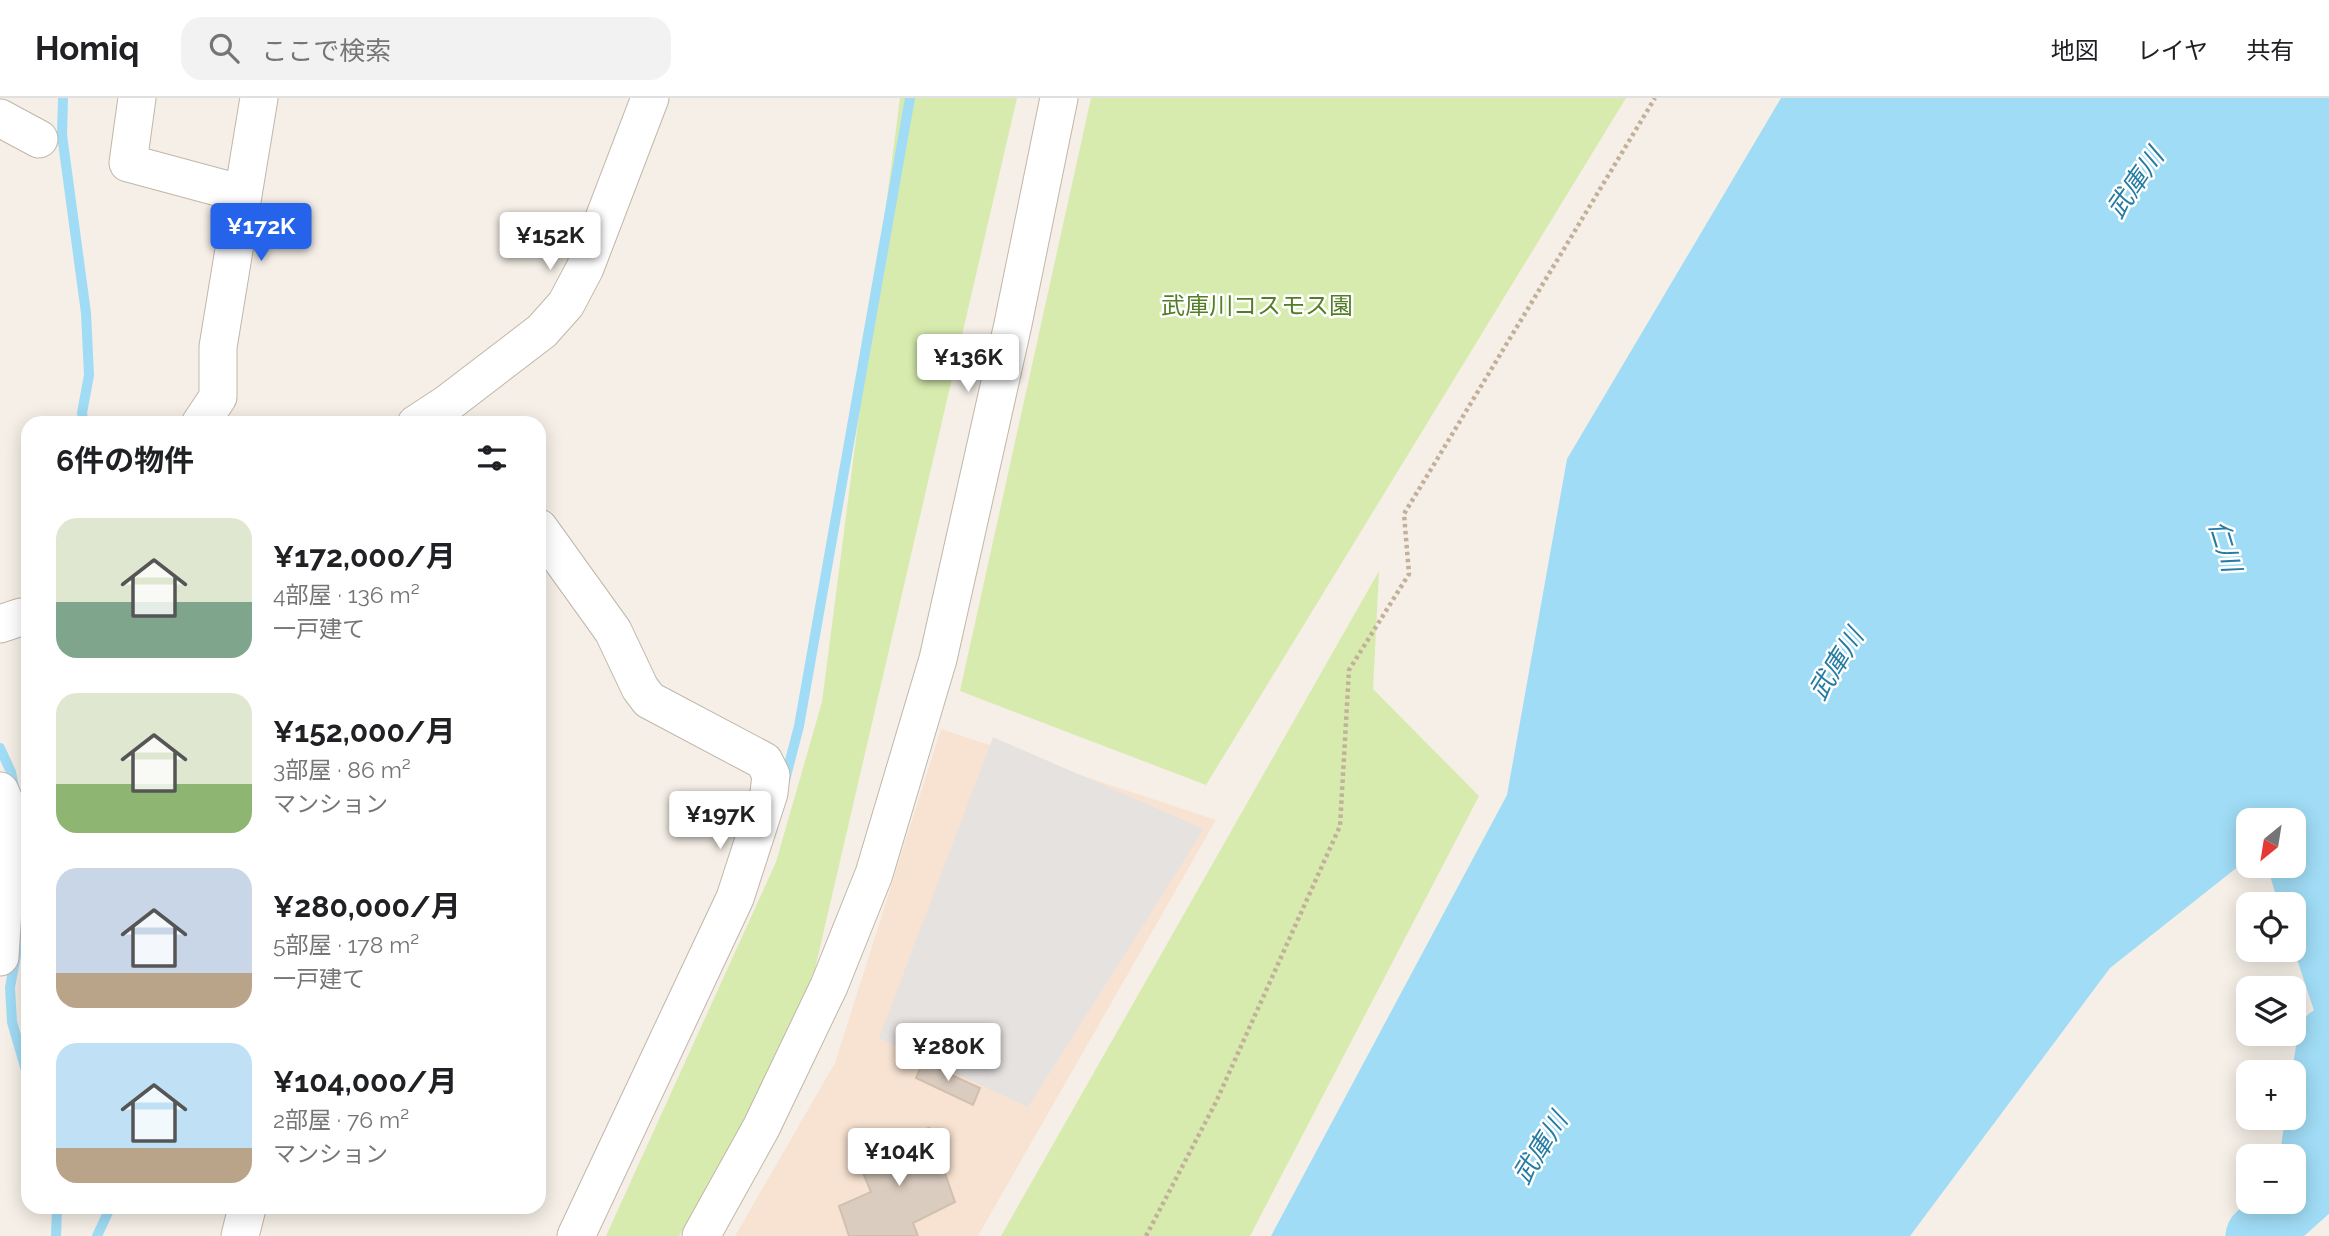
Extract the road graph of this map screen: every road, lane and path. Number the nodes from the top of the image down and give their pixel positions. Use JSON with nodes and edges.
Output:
{"nodes":[{"id":1,"x":137,"y":98,"type":"edge"},
{"id":2,"x":259,"y":98,"type":"edge"},
{"id":3,"x":650,"y":98,"type":"edge"},
{"id":4,"x":1059,"y":98,"type":"edge"},
{"id":5,"x":1655,"y":98,"type":"edge"},
{"id":6,"x":0,"y":118,"type":"edge"},
{"id":7,"x":39,"y":139,"type":"dead end"},
{"id":8,"x":231,"y":191,"type":"junction"},
{"id":9,"x":456,"y":413,"type":"edge"},
{"id":10,"x":207,"y":414,"type":"edge"},
{"id":11,"x":546,"y":538,"type":"edge"},
{"id":12,"x":12,"y":803,"type":"edge"},
{"id":13,"x":0,"y":957,"type":"edge"},
{"id":14,"x":246,"y":1214,"type":"edge"},
{"id":15,"x":240,"y":1236,"type":"edge"},
{"id":16,"x":576,"y":1236,"type":"edge"},
{"id":17,"x":701,"y":1236,"type":"edge"},
{"id":18,"x":1146,"y":1236,"type":"edge"}],
"edges":[{"from":1,"to":8,"type":"street"},
{"from":2,"to":8,"type":"street"},
{"from":3,"to":9,"type":"street"},
{"from":4,"to":17,"type":"street"},
{"from":5,"to":18,"type":"path"},
{"from":6,"to":7,"type":"street"},
{"from":8,"to":10,"type":"street"},
{"from":11,"to":16,"type":"street"},
{"from":12,"to":13,"type":"street"},
{"from":14,"to":15,"type":"street"}]}
